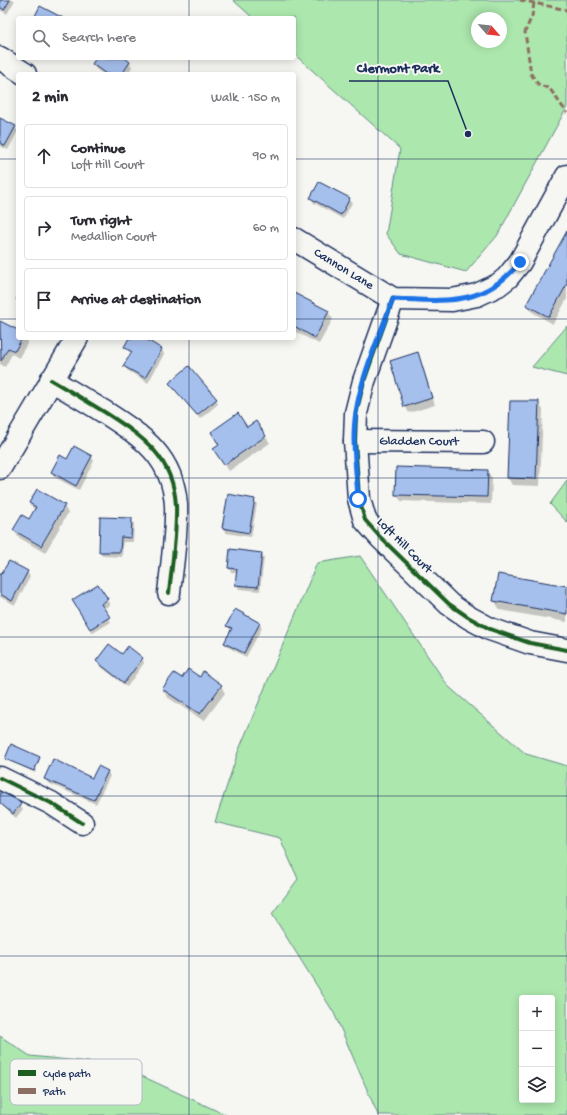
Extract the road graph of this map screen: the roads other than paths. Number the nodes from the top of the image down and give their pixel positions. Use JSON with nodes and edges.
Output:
{"nodes":[{"id":1,"x":0,"y":58,"type":"edge"},
{"id":2,"x":22,"y":72,"type":"edge"},
{"id":3,"x":567,"y":176,"type":"edge"},
{"id":4,"x":296,"y":240,"type":"edge"},
{"id":5,"x":393,"y":299,"type":"junction"},
{"id":6,"x":76,"y":340,"type":"edge"},
{"id":7,"x":51,"y":380,"type":"junction"},
{"id":8,"x":355,"y":441,"type":"junction"},
{"id":9,"x":484,"y":442,"type":"dead end"},
{"id":10,"x":0,"y":468,"type":"edge"},
{"id":11,"x":169,"y":593,"type":"dead end"},
{"id":12,"x":567,"y":650,"type":"edge"},
{"id":13,"x":0,"y":778,"type":"edge"},
{"id":14,"x":82,"y":823,"type":"dead end"}],
"edges":[{"from":1,"to":2,"type":"street"},
{"from":3,"to":5,"type":"street"},
{"from":4,"to":5,"type":"street","name":"Cannon Lane"},
{"from":5,"to":8,"type":"street","name":"Loft Hill Court"},
{"from":6,"to":7,"type":"street"},
{"from":7,"to":10,"type":"street"},
{"from":7,"to":11,"type":"street"},
{"from":8,"to":9,"type":"street","name":"Gladden Court"},
{"from":8,"to":12,"type":"street","name":"Loft Hill Court"},
{"from":13,"to":14,"type":"street"}]}
